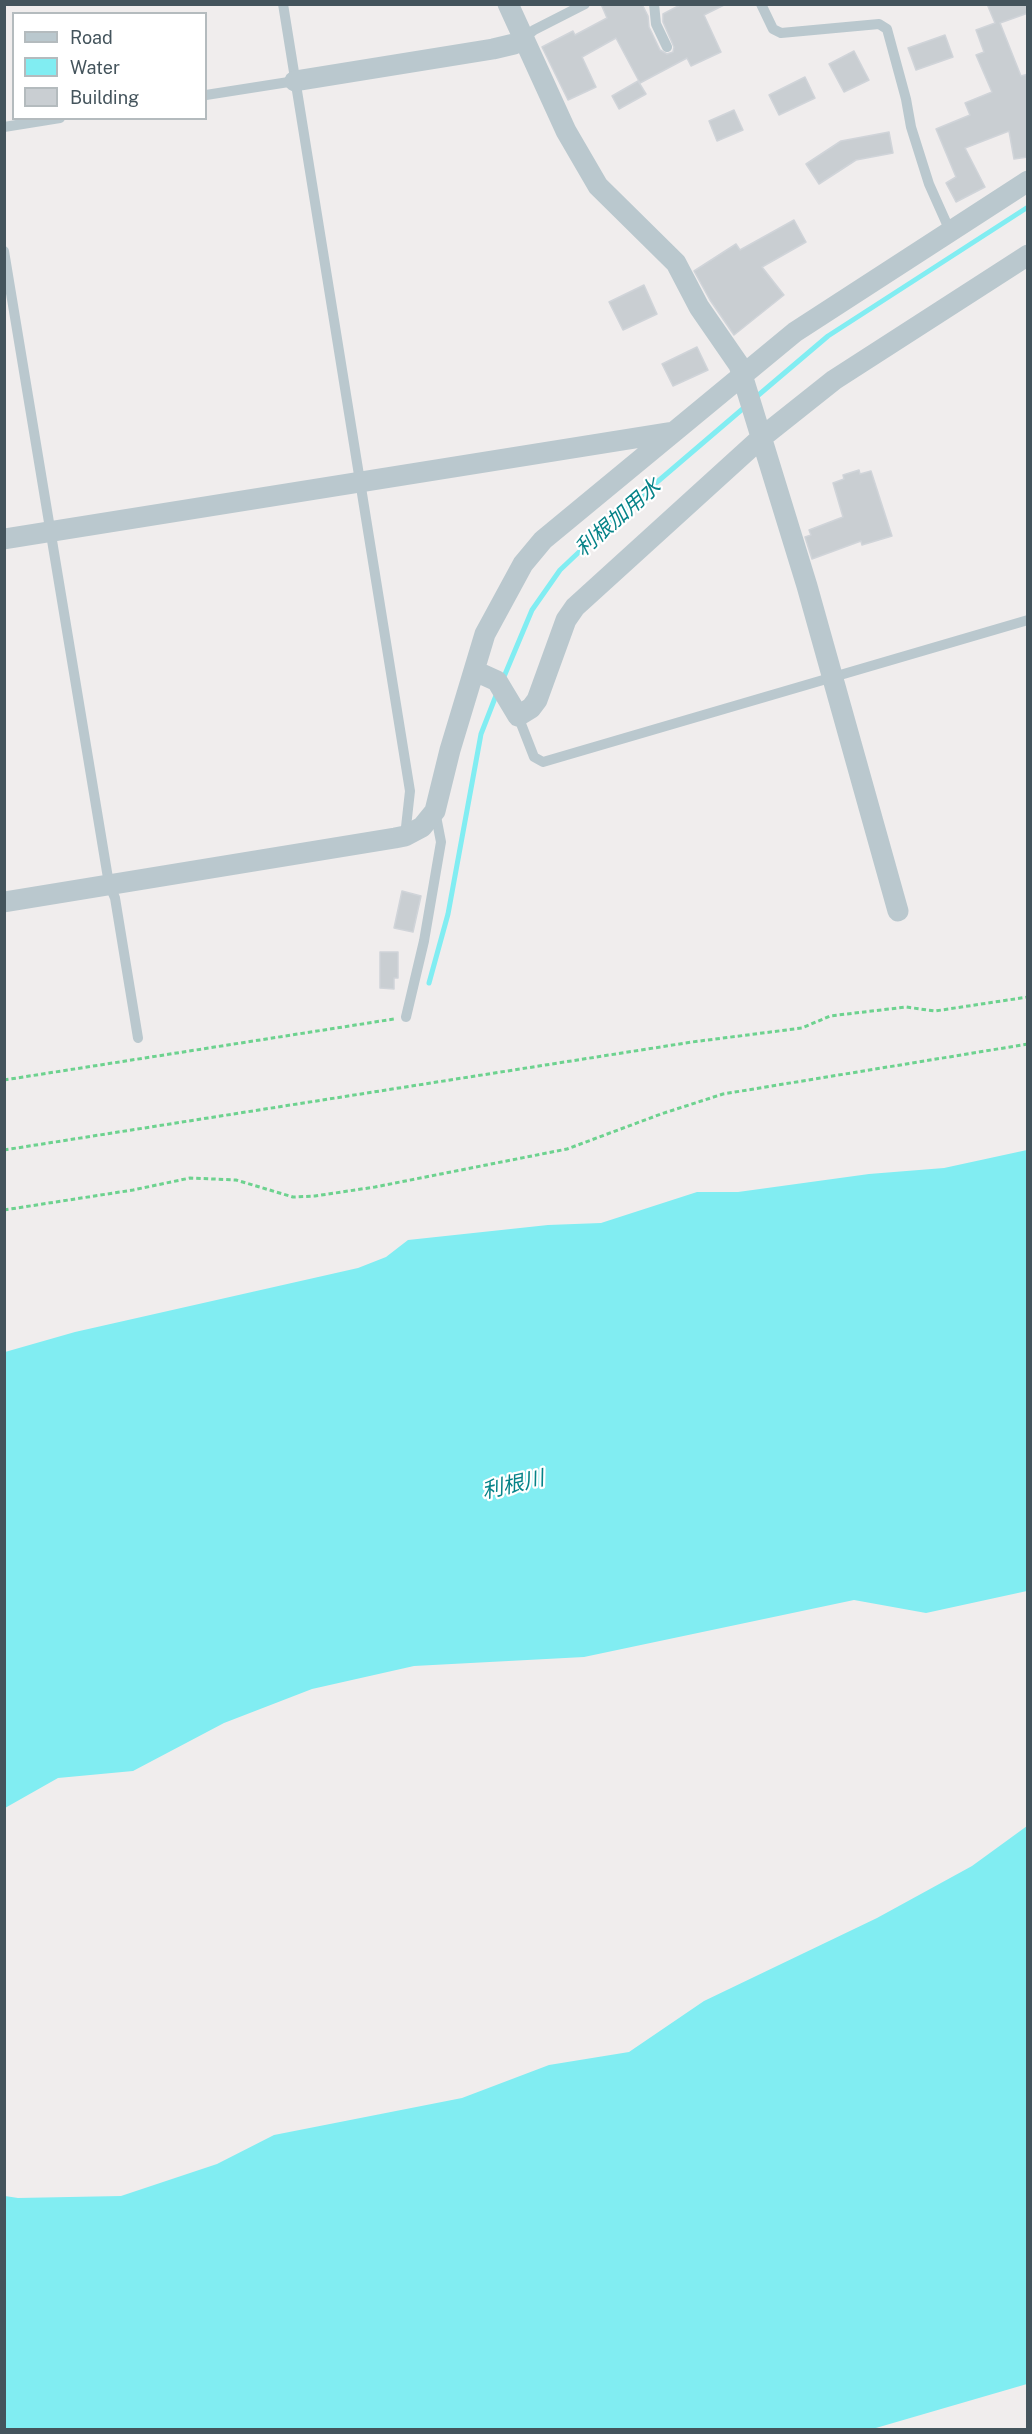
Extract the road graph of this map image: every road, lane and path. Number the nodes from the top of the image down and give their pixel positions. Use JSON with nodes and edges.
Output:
{"nodes":[{"id":1,"x":283,"y":4,"type":"edge"},
{"id":2,"x":508,"y":4,"type":"edge"},
{"id":3,"x":585,"y":4,"type":"edge"},
{"id":4,"x":654,"y":4,"type":"edge"},
{"id":5,"x":761,"y":4,"type":"edge"},
{"id":6,"x":524,"y":38,"type":"junction"},
{"id":7,"x":667,"y":47,"type":"dead end"},
{"id":8,"x":295,"y":81,"type":"junction"},
{"id":9,"x":207,"y":95,"type":"edge"},
{"id":10,"x":48,"y":120,"type":"edge"},
{"id":11,"x":4,"y":127,"type":"edge"},
{"id":12,"x":1028,"y":181,"type":"edge"},
{"id":13,"x":950,"y":231,"type":"junction"},
{"id":14,"x":4,"y":251,"type":"edge"},
{"id":15,"x":1028,"y":255,"type":"edge"},
{"id":16,"x":742,"y":377,"type":"junction"},
{"id":17,"x":674,"y":432,"type":"junction"},
{"id":18,"x":761,"y":438,"type":"junction"},
{"id":19,"x":360,"y":482,"type":"junction"},
{"id":20,"x":51,"y":532,"type":"junction"},
{"id":21,"x":4,"y":539,"type":"edge"},
{"id":22,"x":1028,"y":620,"type":"edge"},
{"id":23,"x":475,"y":671,"type":"junction"},
{"id":24,"x":833,"y":677,"type":"junction"},
{"id":25,"x":518,"y":716,"type":"junction"},
{"id":26,"x":435,"y":811,"type":"junction"},
{"id":27,"x":405,"y":836,"type":"junction"},
{"id":28,"x":109,"y":884,"type":"junction"},
{"id":29,"x":4,"y":902,"type":"edge"},
{"id":30,"x":898,"y":911,"type":"dead end"},
{"id":31,"x":1028,"y":997,"type":"edge"},
{"id":32,"x":406,"y":1017,"type":"joint"},
{"id":33,"x":138,"y":1038,"type":"dead end"},
{"id":34,"x":1028,"y":1044,"type":"edge"},
{"id":35,"x":4,"y":1080,"type":"edge"},
{"id":36,"x":4,"y":1150,"type":"edge"},
{"id":37,"x":4,"y":1210,"type":"edge"}],
"edges":[{"from":1,"to":8,"type":"lane"},
{"from":2,"to":6,"type":"street"},
{"from":3,"to":6,"type":"lane"},
{"from":4,"to":7,"type":"lane"},
{"from":5,"to":13,"type":"lane"},
{"from":6,"to":8,"type":"street"},
{"from":6,"to":16,"type":"street"},
{"from":8,"to":9,"type":"lane"},
{"from":8,"to":19,"type":"lane"},
{"from":10,"to":11,"type":"lane"},
{"from":12,"to":13,"type":"street"},
{"from":13,"to":16,"type":"street"},
{"from":14,"to":20,"type":"lane"},
{"from":15,"to":18,"type":"street"},
{"from":16,"to":17,"type":"street"},
{"from":16,"to":18,"type":"street"},
{"from":17,"to":19,"type":"street"},
{"from":17,"to":23,"type":"street"},
{"from":18,"to":24,"type":"street"},
{"from":18,"to":25,"type":"street"},
{"from":19,"to":20,"type":"street"},
{"from":19,"to":27,"type":"lane"},
{"from":20,"to":21,"type":"street"},
{"from":20,"to":28,"type":"lane"},
{"from":22,"to":24,"type":"lane"},
{"from":23,"to":25,"type":"street"},
{"from":23,"to":26,"type":"street"},
{"from":24,"to":25,"type":"lane"},
{"from":24,"to":30,"type":"street"},
{"from":26,"to":27,"type":"street"},
{"from":26,"to":32,"type":"lane"},
{"from":27,"to":28,"type":"street"},
{"from":28,"to":29,"type":"street"},
{"from":28,"to":33,"type":"lane"},
{"from":31,"to":36,"type":"path"},
{"from":32,"to":35,"type":"path"},
{"from":34,"to":37,"type":"path"}]}
